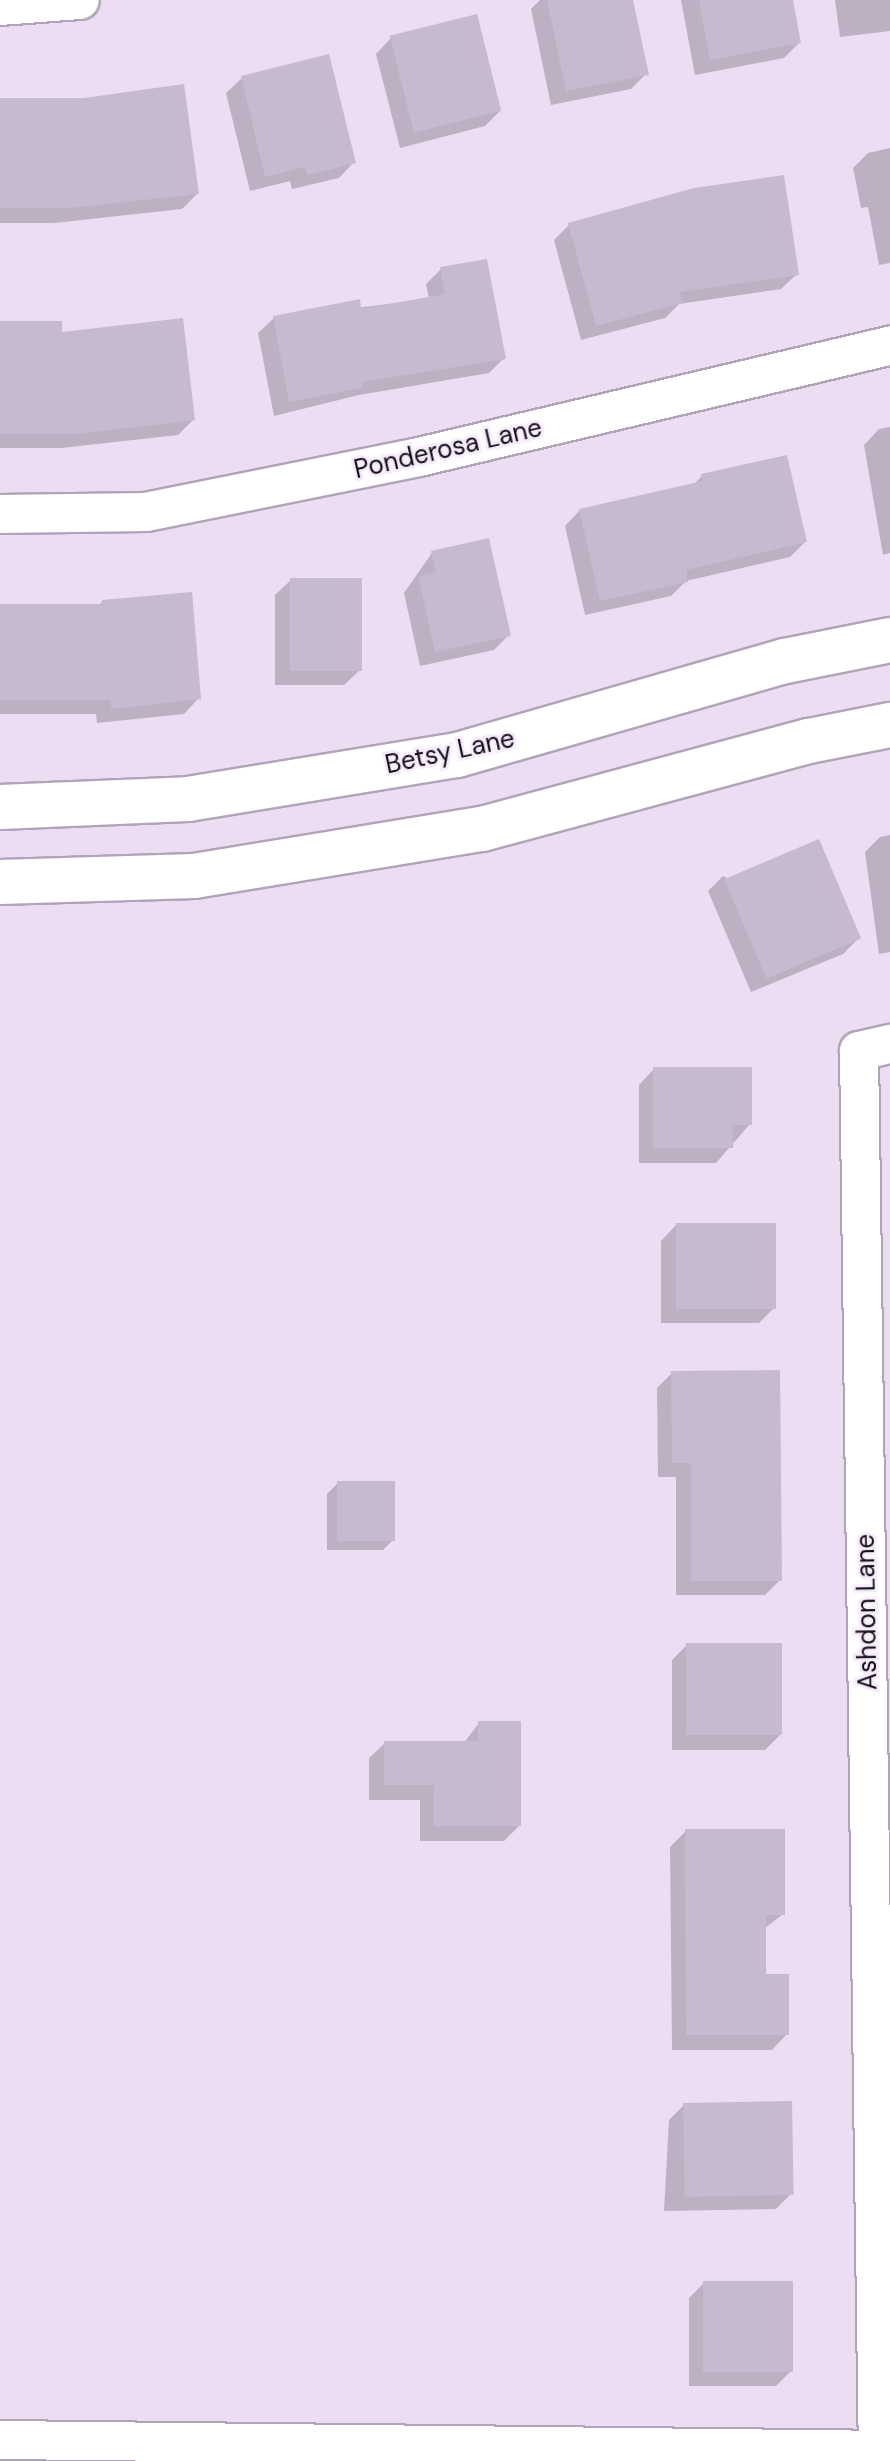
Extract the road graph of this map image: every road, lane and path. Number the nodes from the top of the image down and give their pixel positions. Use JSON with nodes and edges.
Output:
{"nodes":[{"id":1,"x":80,"y":0,"type":"edge"},
{"id":2,"x":0,"y":6,"type":"edge"},
{"id":3,"x":890,"y":346,"type":"edge"},
{"id":4,"x":0,"y":514,"type":"edge"},
{"id":5,"x":890,"y":640,"type":"edge"},
{"id":6,"x":890,"y":725,"type":"edge"},
{"id":7,"x":0,"y":807,"type":"edge"},
{"id":8,"x":0,"y":882,"type":"edge"},
{"id":9,"x":875,"y":1048,"type":"edge"},
{"id":10,"x":0,"y":2440,"type":"edge"},
{"id":11,"x":882,"y":2454,"type":"edge"}],
"edges":[{"from":1,"to":2,"type":"street"},
{"from":3,"to":4,"type":"street","name":"Ponderosa Lane"},
{"from":5,"to":7,"type":"main road","name":"Betsy Lane"},
{"from":6,"to":8,"type":"main road"},
{"from":9,"to":11,"type":"street","name":"Ashdon Lane"},
{"from":10,"to":11,"type":"street"}]}
